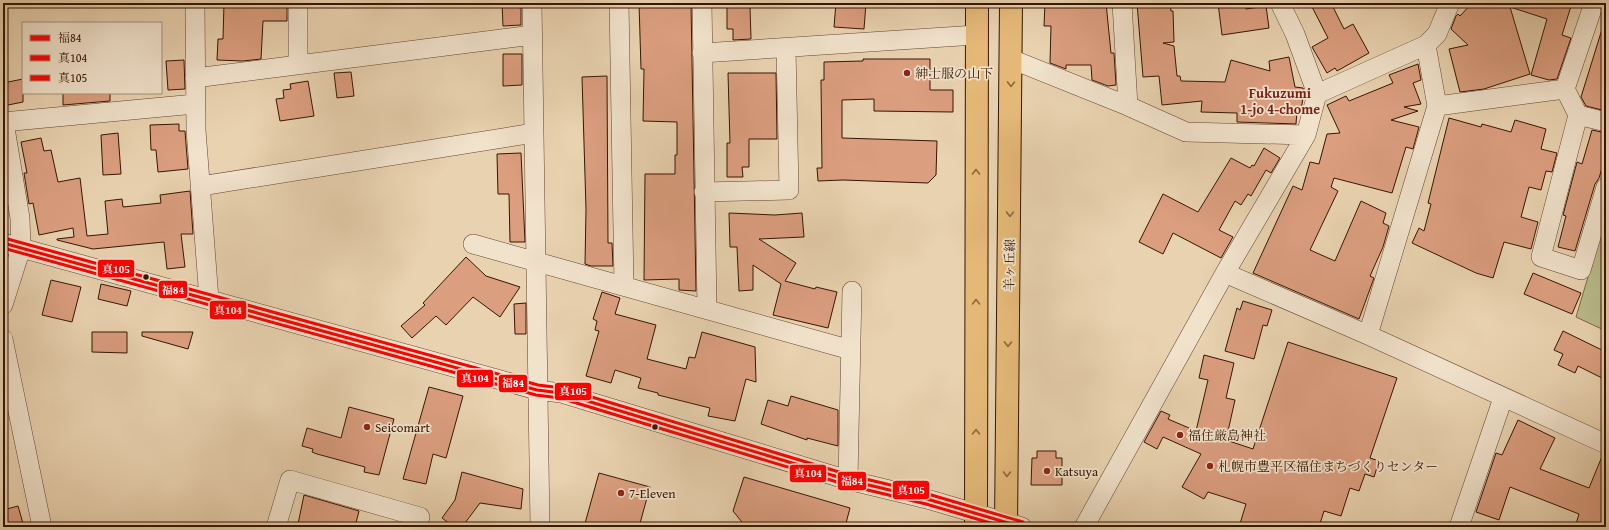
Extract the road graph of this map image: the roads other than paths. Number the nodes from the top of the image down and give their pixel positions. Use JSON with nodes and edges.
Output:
{"nodes":[{"id":1,"x":195,"y":3,"type":"edge"},
{"id":2,"x":298,"y":3,"type":"edge"},
{"id":3,"x":532,"y":3,"type":"edge"},
{"id":4,"x":619,"y":3,"type":"edge"},
{"id":5,"x":702,"y":3,"type":"edge"},
{"id":6,"x":977,"y":3,"type":"edge"},
{"id":7,"x":1011,"y":3,"type":"edge"},
{"id":8,"x":1122,"y":3,"type":"edge"},
{"id":9,"x":1280,"y":3,"type":"edge"},
{"id":10,"x":1450,"y":3,"type":"edge"},
{"id":11,"x":1594,"y":3,"type":"edge"},
{"id":12,"x":533,"y":35,"type":"junction"},
{"id":13,"x":976,"y":35,"type":"junction"},
{"id":14,"x":1426,"y":45,"type":"junction"},
{"id":15,"x":786,"y":48,"type":"junction"},
{"id":16,"x":702,"y":53,"type":"junction"},
{"id":17,"x":1011,"y":59,"type":"junction"},
{"id":18,"x":298,"y":64,"type":"junction"},
{"id":19,"x":195,"y":78,"type":"junction"},
{"id":20,"x":1565,"y":89,"type":"junction"},
{"id":21,"x":1317,"y":94,"type":"junction"},
{"id":22,"x":195,"y":104,"type":"junction"},
{"id":23,"x":1128,"y":106,"type":"junction"},
{"id":24,"x":1437,"y":106,"type":"junction"},
{"id":25,"x":1578,"y":115,"type":"junction"},
{"id":26,"x":3,"y":122,"type":"edge"},
{"id":27,"x":1606,"y":122,"type":"edge"},
{"id":28,"x":534,"y":133,"type":"junction"},
{"id":29,"x":1306,"y":135,"type":"junction"},
{"id":30,"x":200,"y":186,"type":"junction"},
{"id":31,"x":1606,"y":187,"type":"edge"},
{"id":32,"x":704,"y":192,"type":"junction"},
{"id":33,"x":3,"y":242,"type":"edge"},
{"id":34,"x":473,"y":244,"type":"dead end"},
{"id":35,"x":21,"y":248,"type":"junction"},
{"id":36,"x":536,"y":261,"type":"junction"},
{"id":37,"x":1225,"y":272,"type":"junction"},
{"id":38,"x":624,"y":286,"type":"junction"},
{"id":39,"x":852,"y":291,"type":"dead end"},
{"id":40,"x":209,"y":299,"type":"junction"},
{"id":41,"x":3,"y":305,"type":"edge"},
{"id":42,"x":707,"y":309,"type":"junction"},
{"id":43,"x":1368,"y":335,"type":"junction"},
{"id":44,"x":3,"y":339,"type":"edge"},
{"id":45,"x":851,"y":350,"type":"junction"},
{"id":46,"x":537,"y":390,"type":"junction"},
{"id":47,"x":1503,"y":398,"type":"junction"},
{"id":48,"x":1606,"y":444,"type":"edge"},
{"id":49,"x":848,"y":480,"type":"junction"},
{"id":50,"x":975,"y":520,"type":"edge"},
{"id":51,"x":1011,"y":525,"type":"edge"},
{"id":52,"x":42,"y":527,"type":"edge"},
{"id":53,"x":276,"y":527,"type":"edge"},
{"id":54,"x":413,"y":527,"type":"edge"},
{"id":55,"x":540,"y":527,"type":"edge"},
{"id":56,"x":1084,"y":527,"type":"edge"},
{"id":57,"x":1460,"y":527,"type":"edge"}],
"edges":[{"from":1,"to":19,"type":"street"},
{"from":2,"to":18,"type":"street"},
{"from":3,"to":12,"type":"street"},
{"from":4,"to":38,"type":"street"},
{"from":5,"to":16,"type":"street"},
{"from":6,"to":13,"type":"main road"},
{"from":7,"to":17,"type":"main road","name":"羊ヶ丘線"},
{"from":8,"to":23,"type":"street"},
{"from":9,"to":21,"type":"street"},
{"from":10,"to":14,"type":"street"},
{"from":11,"to":20,"type":"street"},
{"from":12,"to":18,"type":"street"},
{"from":12,"to":28,"type":"street"},
{"from":13,"to":15,"type":"street"},
{"from":50,"to":13,"type":"main road","one_way":true},
{"from":14,"to":21,"type":"street"},
{"from":14,"to":24,"type":"street"},
{"from":15,"to":16,"type":"street"},
{"from":15,"to":32,"type":"street"},
{"from":16,"to":32,"type":"street"},
{"from":17,"to":23,"type":"street"},
{"from":17,"to":51,"type":"main road","name":"羊ヶ丘線","one_way":true},
{"from":18,"to":19,"type":"street"},
{"from":19,"to":22,"type":"street"},
{"from":20,"to":24,"type":"street"},
{"from":20,"to":25,"type":"street"},
{"from":21,"to":29,"type":"street"},
{"from":22,"to":26,"type":"street"},
{"from":22,"to":30,"type":"street"},
{"from":23,"to":29,"type":"street"},
{"from":24,"to":43,"type":"street"},
{"from":25,"to":27,"type":"street"},
{"from":25,"to":31,"type":"street"},
{"from":26,"to":35,"type":"street"},
{"from":28,"to":30,"type":"street"},
{"from":28,"to":36,"type":"street"},
{"from":29,"to":37,"type":"street"},
{"from":30,"to":40,"type":"street"},
{"from":32,"to":42,"type":"street"},
{"from":33,"to":35,"type":"street"},
{"from":34,"to":36,"type":"street"},
{"from":35,"to":40,"type":"street"},
{"from":35,"to":41,"type":"street"},
{"from":36,"to":38,"type":"street"},
{"from":36,"to":46,"type":"street"},
{"from":37,"to":43,"type":"street"},
{"from":37,"to":56,"type":"street"},
{"from":38,"to":42,"type":"street"},
{"from":39,"to":45,"type":"street"},
{"from":40,"to":46,"type":"street"},
{"from":42,"to":45,"type":"street"},
{"from":43,"to":47,"type":"street"},
{"from":44,"to":52,"type":"street"},
{"from":45,"to":49,"type":"street"},
{"from":46,"to":49,"type":"street"},
{"from":46,"to":55,"type":"street"},
{"from":47,"to":48,"type":"street"},
{"from":47,"to":57,"type":"street"},
{"from":49,"to":50,"type":"street"},
{"from":50,"to":51,"type":"street"},
{"from":53,"to":54,"type":"street"}]}
